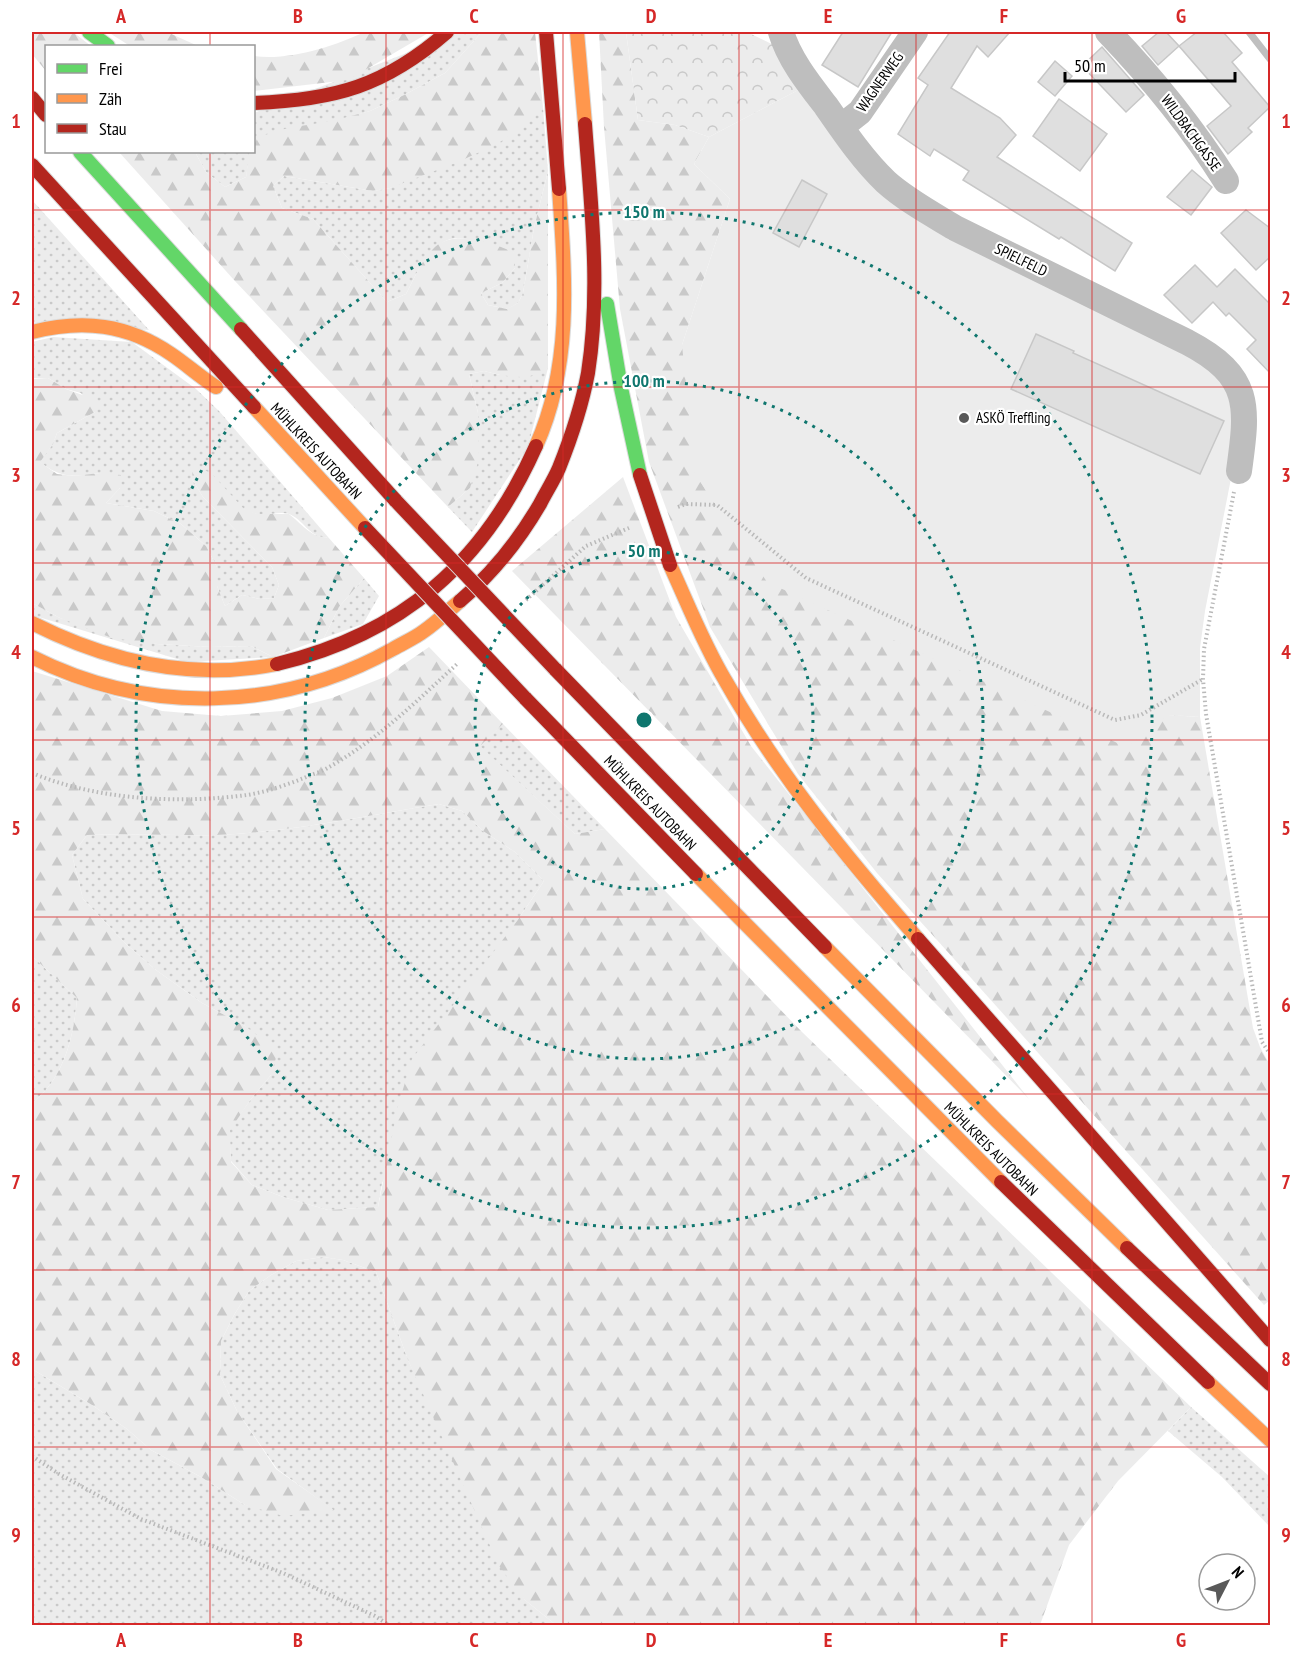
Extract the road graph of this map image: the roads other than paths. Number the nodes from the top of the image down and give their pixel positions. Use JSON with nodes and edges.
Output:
{"nodes":[{"id":1,"x":88,"y":32,"type":"edge"},
{"id":2,"x":447,"y":32,"type":"edge"},
{"id":3,"x":546,"y":32,"type":"edge"},
{"id":4,"x":578,"y":32,"type":"edge"},
{"id":5,"x":781,"y":32,"type":"edge"},
{"id":6,"x":915,"y":32,"type":"edge"},
{"id":7,"x":1108,"y":32,"type":"edge"},
{"id":8,"x":107,"y":45,"type":"edge"},
{"id":9,"x":32,"y":98,"type":"edge"},
{"id":10,"x":255,"y":103,"type":"edge"},
{"id":11,"x":45,"y":114,"type":"edge"},
{"id":12,"x":841,"y":127,"type":"junction"},
{"id":13,"x":81,"y":153,"type":"edge"},
{"id":14,"x":32,"y":165,"type":"edge"},
{"id":15,"x":1226,"y":181,"type":"dead end"},
{"id":16,"x":595,"y":255,"type":"junction"},
{"id":17,"x":32,"y":332,"type":"edge"},
{"id":18,"x":260,"y":415,"type":"junction"},
{"id":19,"x":1239,"y":471,"type":"road end"},
{"id":20,"x":32,"y":623,"type":"edge"},
{"id":21,"x":32,"y":657,"type":"edge"},
{"id":22,"x":1270,"y":1340,"type":"edge"},
{"id":23,"x":1270,"y":1383,"type":"edge"},
{"id":24,"x":1270,"y":1440,"type":"edge"}],
"edges":[{"from":1,"to":8,"type":"highway"},
{"from":2,"to":10,"type":"highway"},
{"from":3,"to":20,"type":"highway"},
{"from":4,"to":16,"type":"highway"},
{"from":5,"to":12,"type":"street","name":"SPIELFELD"},
{"from":6,"to":12,"type":"street","name":"WAGNERWEG"},
{"from":7,"to":15,"type":"street","name":"WILDBACHGASSE"},
{"from":9,"to":11,"type":"highway"},
{"from":12,"to":19,"type":"street","name":"SPIELFELD"},
{"from":13,"to":23,"type":"highway","name":"MÜHLKREIS AUTOBAHN","bridge":true},
{"from":14,"to":18,"type":"highway","name":"MÜHLKREIS AUTOBAHN"},
{"from":16,"to":21,"type":"highway"},
{"from":16,"to":22,"type":"highway","bridge":true},
{"from":17,"to":18,"type":"highway"},
{"from":18,"to":24,"type":"highway","name":"MÜHLKREIS AUTOBAHN","bridge":true}]}
